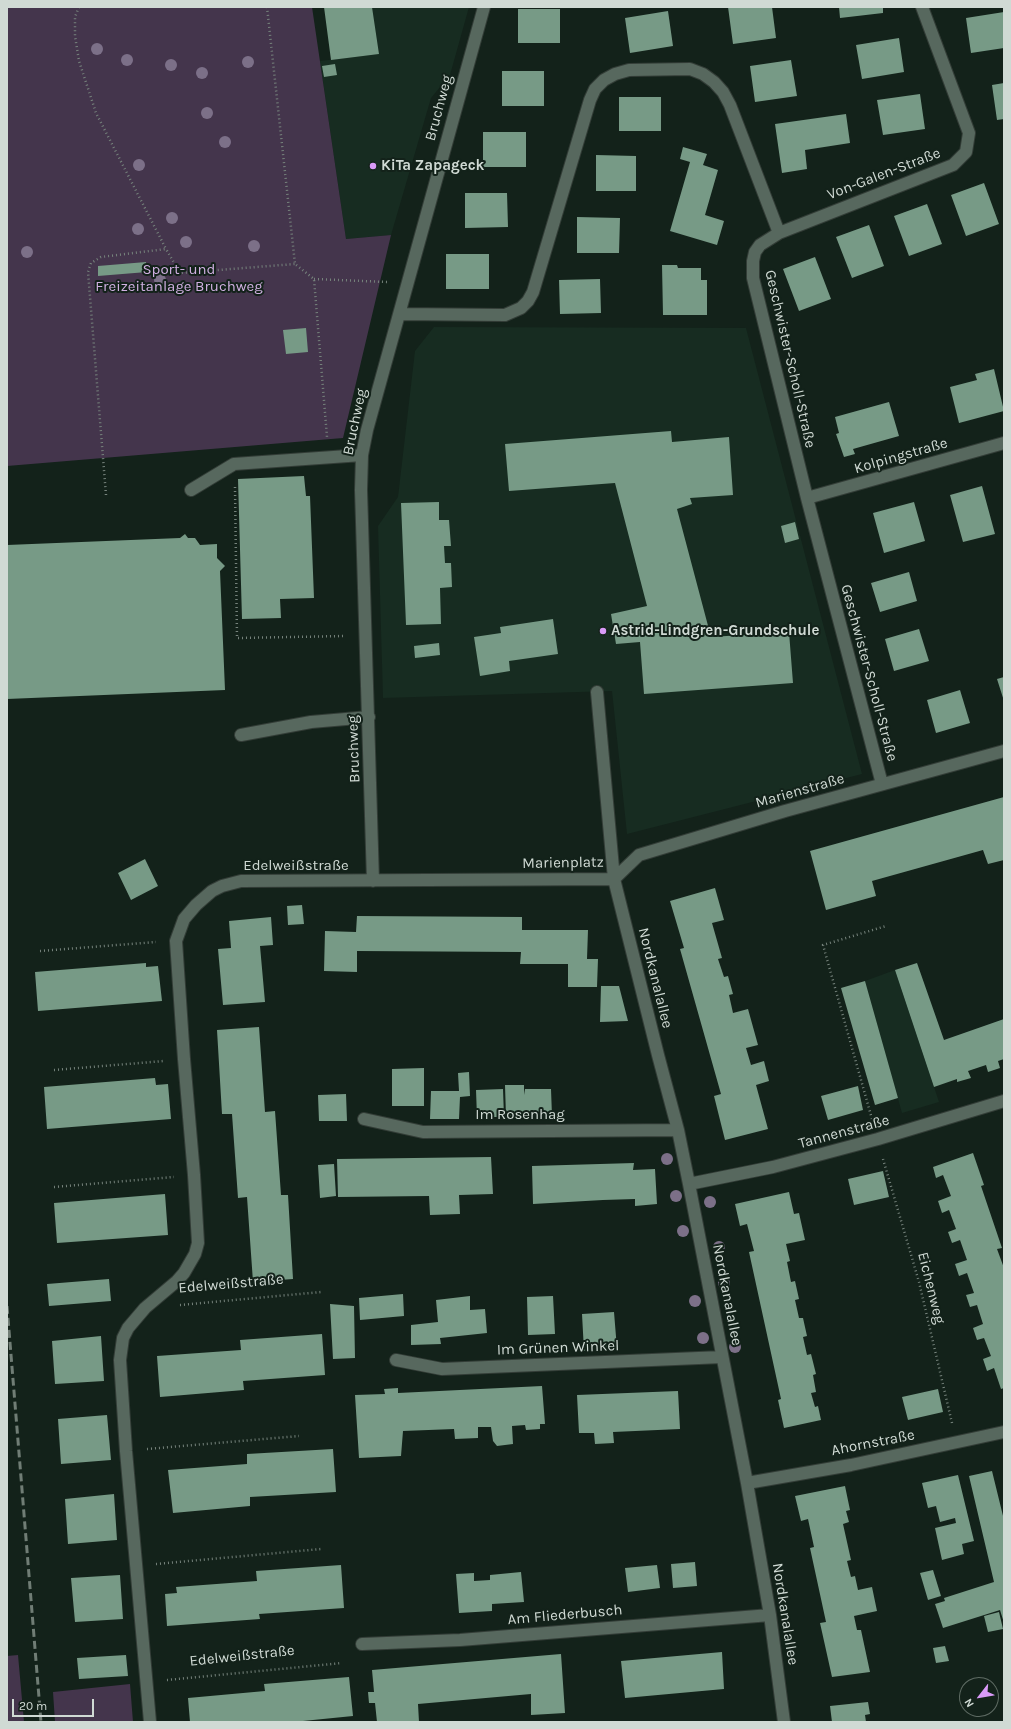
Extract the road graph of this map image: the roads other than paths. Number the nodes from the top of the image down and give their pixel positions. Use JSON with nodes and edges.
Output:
{"nodes":[{"id":1,"x":484,"y":7,"type":"edge"},
{"id":2,"x":922,"y":7,"type":"edge"},
{"id":3,"x":779,"y":232,"type":"junction"},
{"id":4,"x":399,"y":314,"type":"junction"},
{"id":5,"x":1004,"y":444,"type":"edge"},
{"id":6,"x":362,"y":455,"type":"junction"},
{"id":7,"x":191,"y":490,"type":"dead end"},
{"id":8,"x":807,"y":498,"type":"junction"},
{"id":9,"x":597,"y":692,"type":"dead end"},
{"id":10,"x":369,"y":717,"type":"junction"},
{"id":11,"x":241,"y":735,"type":"dead end"},
{"id":12,"x":1004,"y":751,"type":"edge"},
{"id":13,"x":882,"y":784,"type":"junction"},
{"id":14,"x":614,"y":878,"type":"junction"},
{"id":15,"x":373,"y":882,"type":"junction"},
{"id":16,"x":1004,"y":1101,"type":"edge"},
{"id":17,"x":364,"y":1119,"type":"dead end"},
{"id":18,"x":678,"y":1130,"type":"junction"},
{"id":19,"x":690,"y":1184,"type":"junction"},
{"id":20,"x":722,"y":1357,"type":"junction"},
{"id":21,"x":396,"y":1360,"type":"dead end"},
{"id":22,"x":1004,"y":1432,"type":"edge"},
{"id":23,"x":747,"y":1483,"type":"junction"},
{"id":24,"x":770,"y":1615,"type":"junction"},
{"id":25,"x":362,"y":1644,"type":"dead end"},
{"id":26,"x":150,"y":1722,"type":"edge"},
{"id":27,"x":784,"y":1722,"type":"edge"}],
"edges":[{"from":1,"to":4,"type":"street","name":"Bruchweg"},
{"from":2,"to":3,"type":"street","name":"Von-Galen-Straße"},
{"from":3,"to":4,"type":"street"},
{"from":3,"to":8,"type":"street","name":"Geschwister-Scholl-Straße"},
{"from":4,"to":6,"type":"street","name":"Bruchweg"},
{"from":5,"to":8,"type":"street","name":"Kolpingstraße"},
{"from":6,"to":7,"type":"street"},
{"from":6,"to":10,"type":"street","name":"Bruchweg"},
{"from":8,"to":13,"type":"street","name":"Geschwister-Scholl-Straße"},
{"from":9,"to":14,"type":"street","name":"Marienplatz"},
{"from":10,"to":11,"type":"street"},
{"from":10,"to":15,"type":"street","name":"Bruchweg"},
{"from":12,"to":13,"type":"street","name":"Marienstraße"},
{"from":13,"to":14,"type":"street","name":"Marienstraße"},
{"from":14,"to":15,"type":"street","name":"Marienplatz"},
{"from":14,"to":18,"type":"street","name":"Nordkanalallee"},
{"from":15,"to":26,"type":"street","name":"Edelweißstraße"},
{"from":16,"to":19,"type":"street","name":"Tannenstraße"},
{"from":17,"to":18,"type":"street","name":"Im Rosenhag"},
{"from":18,"to":19,"type":"street","name":"Nordkanalallee"},
{"from":19,"to":20,"type":"street","name":"Nordkanalallee"},
{"from":20,"to":21,"type":"street","name":"Im Grünen Winkel"},
{"from":20,"to":23,"type":"street","name":"Nordkanalallee"},
{"from":22,"to":23,"type":"street","name":"Ahornstraße"},
{"from":23,"to":24,"type":"street","name":"Nordkanalallee"},
{"from":24,"to":25,"type":"street","name":"Am Fliederbusch"},
{"from":24,"to":27,"type":"street","name":"Nordkanalallee"}]}
